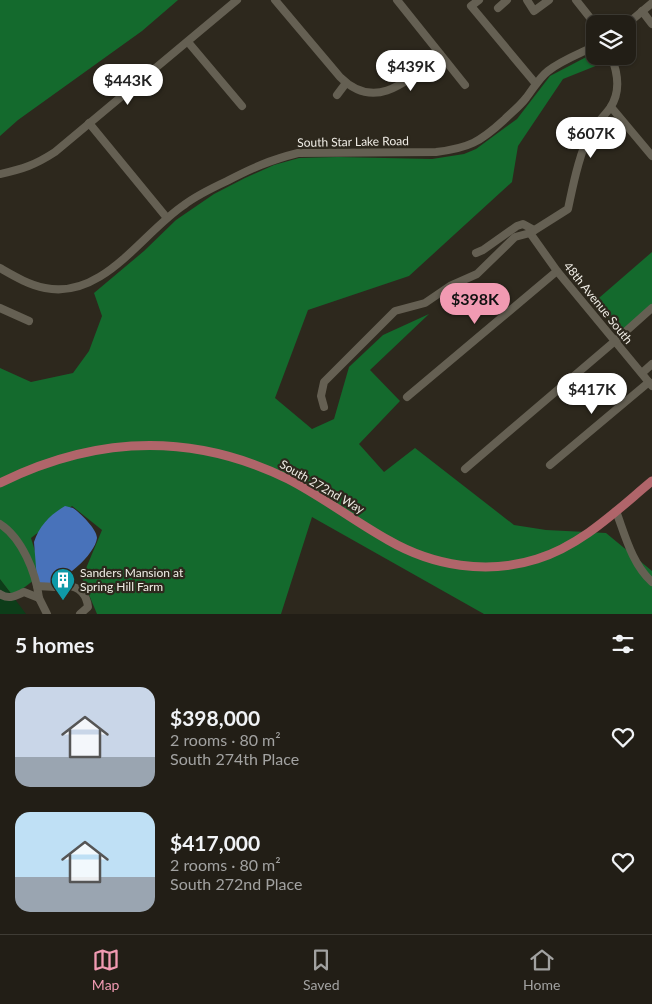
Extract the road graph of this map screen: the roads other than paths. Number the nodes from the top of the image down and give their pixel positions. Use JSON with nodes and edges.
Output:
{"nodes":[{"id":1,"x":238,"y":0,"type":"edge"},
{"id":2,"x":275,"y":0,"type":"edge"},
{"id":3,"x":396,"y":0,"type":"edge"},
{"id":4,"x":479,"y":0,"type":"edge"},
{"id":5,"x":507,"y":0,"type":"edge"},
{"id":6,"x":527,"y":0,"type":"edge"},
{"id":7,"x":548,"y":0,"type":"edge"},
{"id":8,"x":576,"y":0,"type":"edge"},
{"id":9,"x":469,"y":3,"type":"edge"},
{"id":10,"x":652,"y":3,"type":"edge"},
{"id":11,"x":498,"y":8,"type":"dead end"},
{"id":12,"x":642,"y":12,"type":"junction"},
{"id":13,"x":588,"y":15,"type":"edge"},
{"id":14,"x":636,"y":16,"type":"edge"},
{"id":15,"x":652,"y":24,"type":"edge"},
{"id":16,"x":188,"y":42,"type":"junction"},
{"id":17,"x":586,"y":50,"type":"edge"},
{"id":18,"x":440,"y":54,"type":"junction"},
{"id":19,"x":614,"y":65,"type":"edge"},
{"id":20,"x":346,"y":83,"type":"junction"},
{"id":21,"x":536,"y":84,"type":"junction"},
{"id":22,"x":465,"y":86,"type":"dead end"},
{"id":23,"x":337,"y":95,"type":"dead end"},
{"id":24,"x":242,"y":106,"type":"dead end"},
{"id":25,"x":611,"y":107,"type":"junction"},
{"id":26,"x":89,"y":124,"type":"junction"},
{"id":27,"x":652,"y":156,"type":"edge"},
{"id":28,"x":0,"y":174,"type":"edge"},
{"id":29,"x":167,"y":218,"type":"junction"},
{"id":30,"x":532,"y":232,"type":"junction"},
{"id":31,"x":476,"y":253,"type":"dead end"},
{"id":32,"x":0,"y":268,"type":"edge"},
{"id":33,"x":557,"y":271,"type":"junction"},
{"id":34,"x":0,"y":308,"type":"edge"},
{"id":35,"x":652,"y":308,"type":"edge"},
{"id":36,"x":29,"y":321,"type":"dead end"},
{"id":37,"x":615,"y":342,"type":"junction"},
{"id":38,"x":652,"y":364,"type":"edge"},
{"id":39,"x":642,"y":373,"type":"junction"},
{"id":40,"x":650,"y":384,"type":"edge"},
{"id":41,"x":407,"y":397,"type":"dead end"},
{"id":42,"x":324,"y":407,"type":"dead end"},
{"id":43,"x":550,"y":465,"type":"dead end"},
{"id":44,"x":465,"y":469,"type":"dead end"},
{"id":45,"x":652,"y":481,"type":"edge"},
{"id":46,"x":0,"y":483,"type":"edge"},
{"id":47,"x":616,"y":511,"type":"junction"},
{"id":48,"x":0,"y":524,"type":"edge"},
{"id":49,"x":652,"y":582,"type":"edge"},
{"id":50,"x":38,"y":586,"type":"junction"},
{"id":51,"x":0,"y":594,"type":"edge"},
{"id":52,"x":39,"y":598,"type":"junction"},
{"id":53,"x":47,"y":614,"type":"edge"},
{"id":54,"x":80,"y":614,"type":"edge"}],
"edges":[{"from":1,"to":16,"type":"street"},
{"from":2,"to":20,"type":"street"},
{"from":3,"to":18,"type":"street"},
{"from":4,"to":9,"type":"street"},
{"from":5,"to":11,"type":"street"},
{"from":6,"to":7,"type":"street"},
{"from":8,"to":13,"type":"street"},
{"from":9,"to":21,"type":"street"},
{"from":10,"to":12,"type":"street"},
{"from":12,"to":14,"type":"street"},
{"from":12,"to":15,"type":"street"},
{"from":16,"to":24,"type":"street"},
{"from":16,"to":26,"type":"street"},
{"from":17,"to":21,"type":"street","name":"South Star Lake Road"},
{"from":18,"to":20,"type":"street"},
{"from":18,"to":22,"type":"street"},
{"from":19,"to":25,"type":"street"},
{"from":20,"to":23,"type":"street"},
{"from":21,"to":29,"type":"street","name":"South Star Lake Road"},
{"from":25,"to":27,"type":"street"},
{"from":25,"to":30,"type":"street"},
{"from":26,"to":28,"type":"street"},
{"from":26,"to":29,"type":"street"},
{"from":29,"to":32,"type":"street","name":"South Star Lake Road"},
{"from":30,"to":31,"type":"street"},
{"from":30,"to":33,"type":"street","name":"48th Avenue South"},
{"from":30,"to":42,"type":"street"},
{"from":33,"to":37,"type":"street","name":"48th Avenue South"},
{"from":33,"to":41,"type":"street"},
{"from":34,"to":36,"type":"street"},
{"from":35,"to":37,"type":"street"},
{"from":37,"to":39,"type":"street","name":"48th Avenue South"},
{"from":37,"to":44,"type":"street"},
{"from":38,"to":39,"type":"street"},
{"from":39,"to":40,"type":"street","name":"48th Avenue South"},
{"from":40,"to":43,"type":"street"},
{"from":45,"to":47,"type":"main road","name":"South 272nd Way"},
{"from":46,"to":47,"type":"main road","name":"South 272nd Way"},
{"from":47,"to":49,"type":"street"},
{"from":48,"to":50,"type":"street"},
{"from":50,"to":52,"type":"street"},
{"from":50,"to":54,"type":"street"},
{"from":51,"to":52,"type":"street"},
{"from":52,"to":53,"type":"street"}]}
